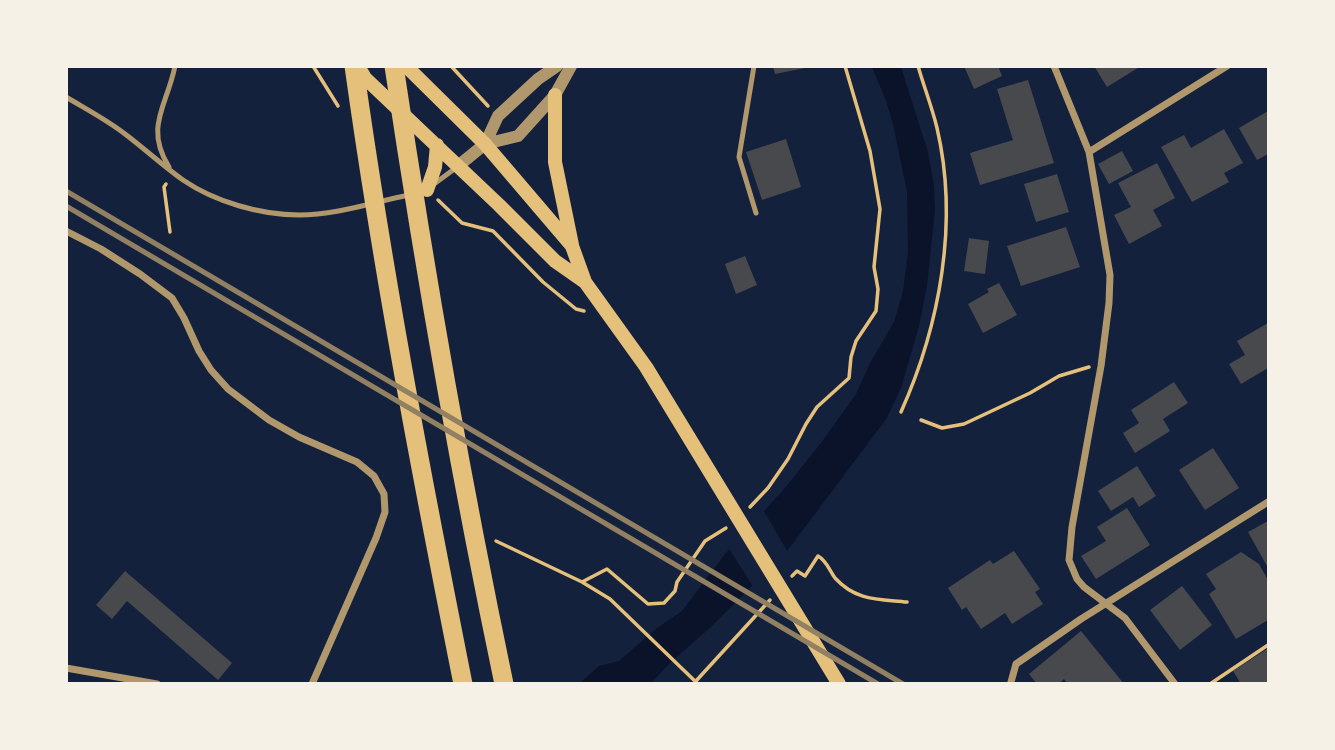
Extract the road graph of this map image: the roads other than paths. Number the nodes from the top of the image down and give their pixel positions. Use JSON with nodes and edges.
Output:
{"nodes":[{"id":1,"x":175,"y":66,"type":"edge"},
{"id":2,"x":356,"y":66,"type":"edge"},
{"id":3,"x":394,"y":66,"type":"edge"},
{"id":4,"x":406,"y":66,"type":"edge"},
{"id":5,"x":557,"y":66,"type":"edge"},
{"id":6,"x":570,"y":66,"type":"edge"},
{"id":7,"x":754,"y":66,"type":"edge"},
{"id":8,"x":1054,"y":66,"type":"edge"},
{"id":9,"x":1227,"y":66,"type":"edge"},
{"id":10,"x":555,"y":95,"type":"junction"},
{"id":11,"x":66,"y":97,"type":"edge"},
{"id":12,"x":485,"y":144,"type":"junction"},
{"id":13,"x":437,"y":145,"type":"junction"},
{"id":14,"x":1089,"y":152,"type":"junction"},
{"id":15,"x":458,"y":166,"type":"junction"},
{"id":16,"x":172,"y":173,"type":"junction"},
{"id":17,"x":427,"y":190,"type":"junction"},
{"id":18,"x":756,"y":213,"type":"dead end"},
{"id":19,"x":66,"y":230,"type":"edge"},
{"id":20,"x":572,"y":246,"type":"junction"},
{"id":21,"x":585,"y":282,"type":"junction"},
{"id":22,"x":1269,"y":502,"type":"edge"},
{"id":23,"x":1105,"y":604,"type":"junction"},
{"id":24,"x":66,"y":668,"type":"edge"},
{"id":25,"x":1012,"y":683,"type":"edge"},
{"id":26,"x":157,"y":684,"type":"edge"},
{"id":27,"x":312,"y":684,"type":"edge"},
{"id":28,"x":463,"y":684,"type":"edge"},
{"id":29,"x":504,"y":684,"type":"edge"},
{"id":30,"x":839,"y":684,"type":"edge"},
{"id":31,"x":1175,"y":684,"type":"edge"}],
"edges":[{"from":1,"to":16,"type":"lane"},
{"from":2,"to":13,"type":"main road"},
{"from":2,"to":28,"type":"highway"},
{"from":3,"to":29,"type":"highway"},
{"from":4,"to":12,"type":"main road"},
{"from":5,"to":12,"type":"street"},
{"from":6,"to":10,"type":"street"},
{"from":7,"to":18,"type":"lane"},
{"from":8,"to":14,"type":"street"},
{"from":9,"to":14,"type":"street"},
{"from":10,"to":12,"type":"street"},
{"from":10,"to":20,"type":"main road"},
{"from":11,"to":16,"type":"lane"},
{"from":12,"to":15,"type":"street"},
{"from":12,"to":20,"type":"main road"},
{"from":13,"to":15,"type":"main road"},
{"from":13,"to":17,"type":"main road"},
{"from":14,"to":23,"type":"street"},
{"from":15,"to":17,"type":"lane"},
{"from":15,"to":21,"type":"main road"},
{"from":16,"to":17,"type":"lane"},
{"from":19,"to":27,"type":"street"},
{"from":20,"to":21,"type":"main road"},
{"from":21,"to":30,"type":"main road"},
{"from":22,"to":23,"type":"street"},
{"from":23,"to":25,"type":"street"},
{"from":23,"to":31,"type":"street"},
{"from":24,"to":26,"type":"street"}]}
